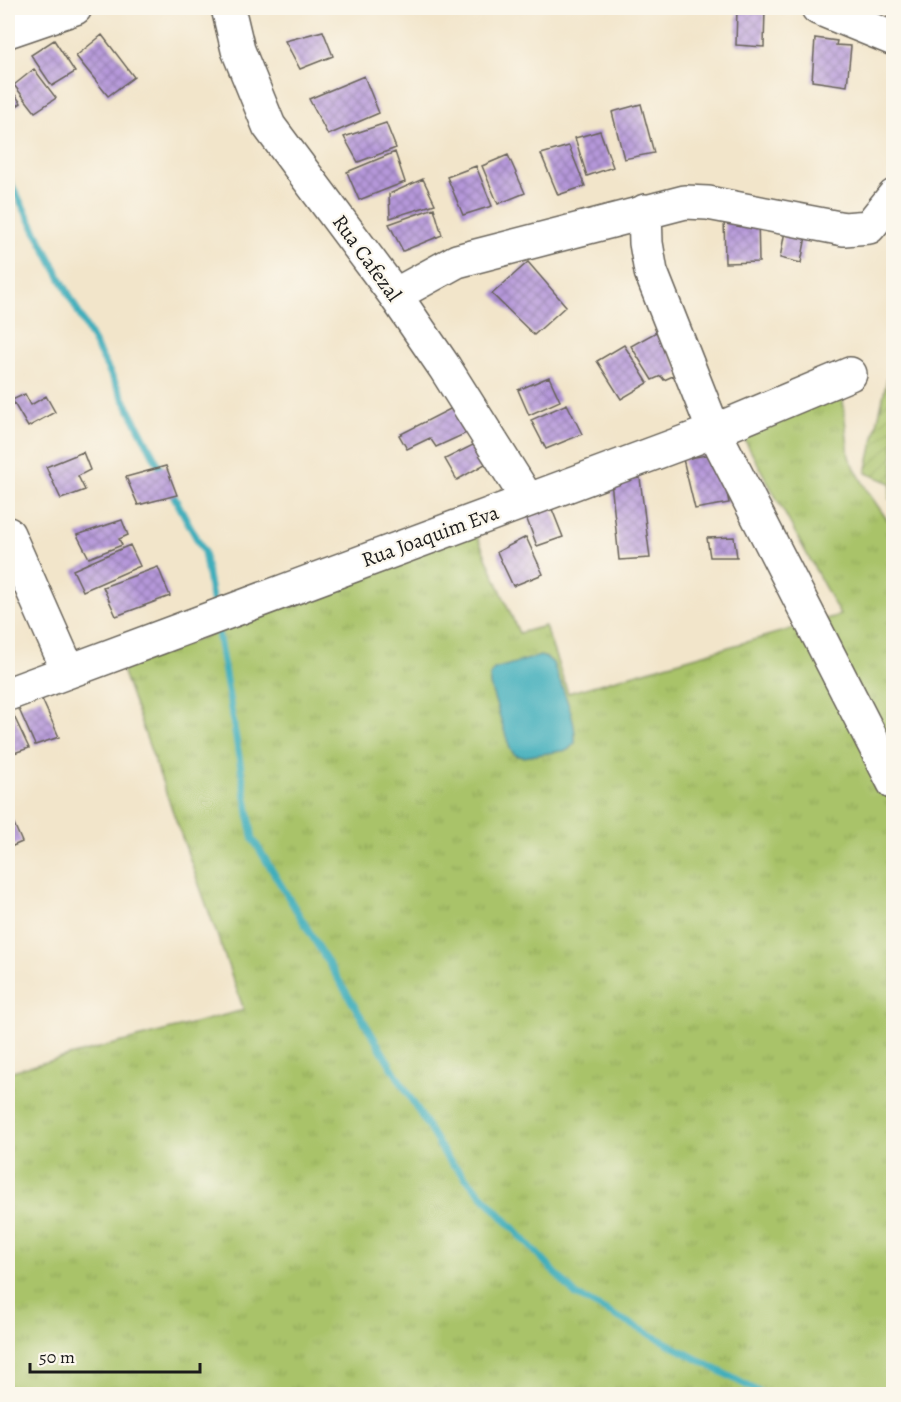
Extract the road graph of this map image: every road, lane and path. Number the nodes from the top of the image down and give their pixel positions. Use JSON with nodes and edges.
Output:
{"nodes":[{"id":1,"x":75,"y":8,"type":"edge"},
{"id":2,"x":228,"y":8,"type":"edge"},
{"id":3,"x":818,"y":8,"type":"edge"},
{"id":4,"x":8,"y":31,"type":"edge"},
{"id":5,"x":894,"y":39,"type":"edge"},
{"id":6,"x":894,"y":196,"type":"edge"},
{"id":7,"x":645,"y":211,"type":"junction"},
{"id":8,"x":395,"y":295,"type":"junction"},
{"id":9,"x":850,"y":374,"type":"dead end"},
{"id":10,"x":714,"y":431,"type":"junction"},
{"id":11,"x":528,"y":500,"type":"junction"},
{"id":12,"x":8,"y":534,"type":"edge"},
{"id":13,"x":68,"y":670,"type":"junction"},
{"id":14,"x":8,"y":694,"type":"edge"},
{"id":15,"x":894,"y":783,"type":"edge"}],
"edges":[{"from":1,"to":4,"type":"street"},
{"from":2,"to":8,"type":"street","name":"Rua Cafezal"},
{"from":3,"to":5,"type":"street"},
{"from":6,"to":7,"type":"street"},
{"from":7,"to":8,"type":"street"},
{"from":7,"to":10,"type":"street"},
{"from":8,"to":11,"type":"street","name":"Rua Cafezal"},
{"from":9,"to":10,"type":"street","name":"Rua Joaquim Eva"},
{"from":10,"to":11,"type":"street","name":"Rua Joaquim Eva"},
{"from":10,"to":15,"type":"street"},
{"from":11,"to":13,"type":"street","name":"Rua Joaquim Eva"},
{"from":12,"to":13,"type":"street"},
{"from":13,"to":14,"type":"street","name":"Rua Joaquim Eva"}]}
